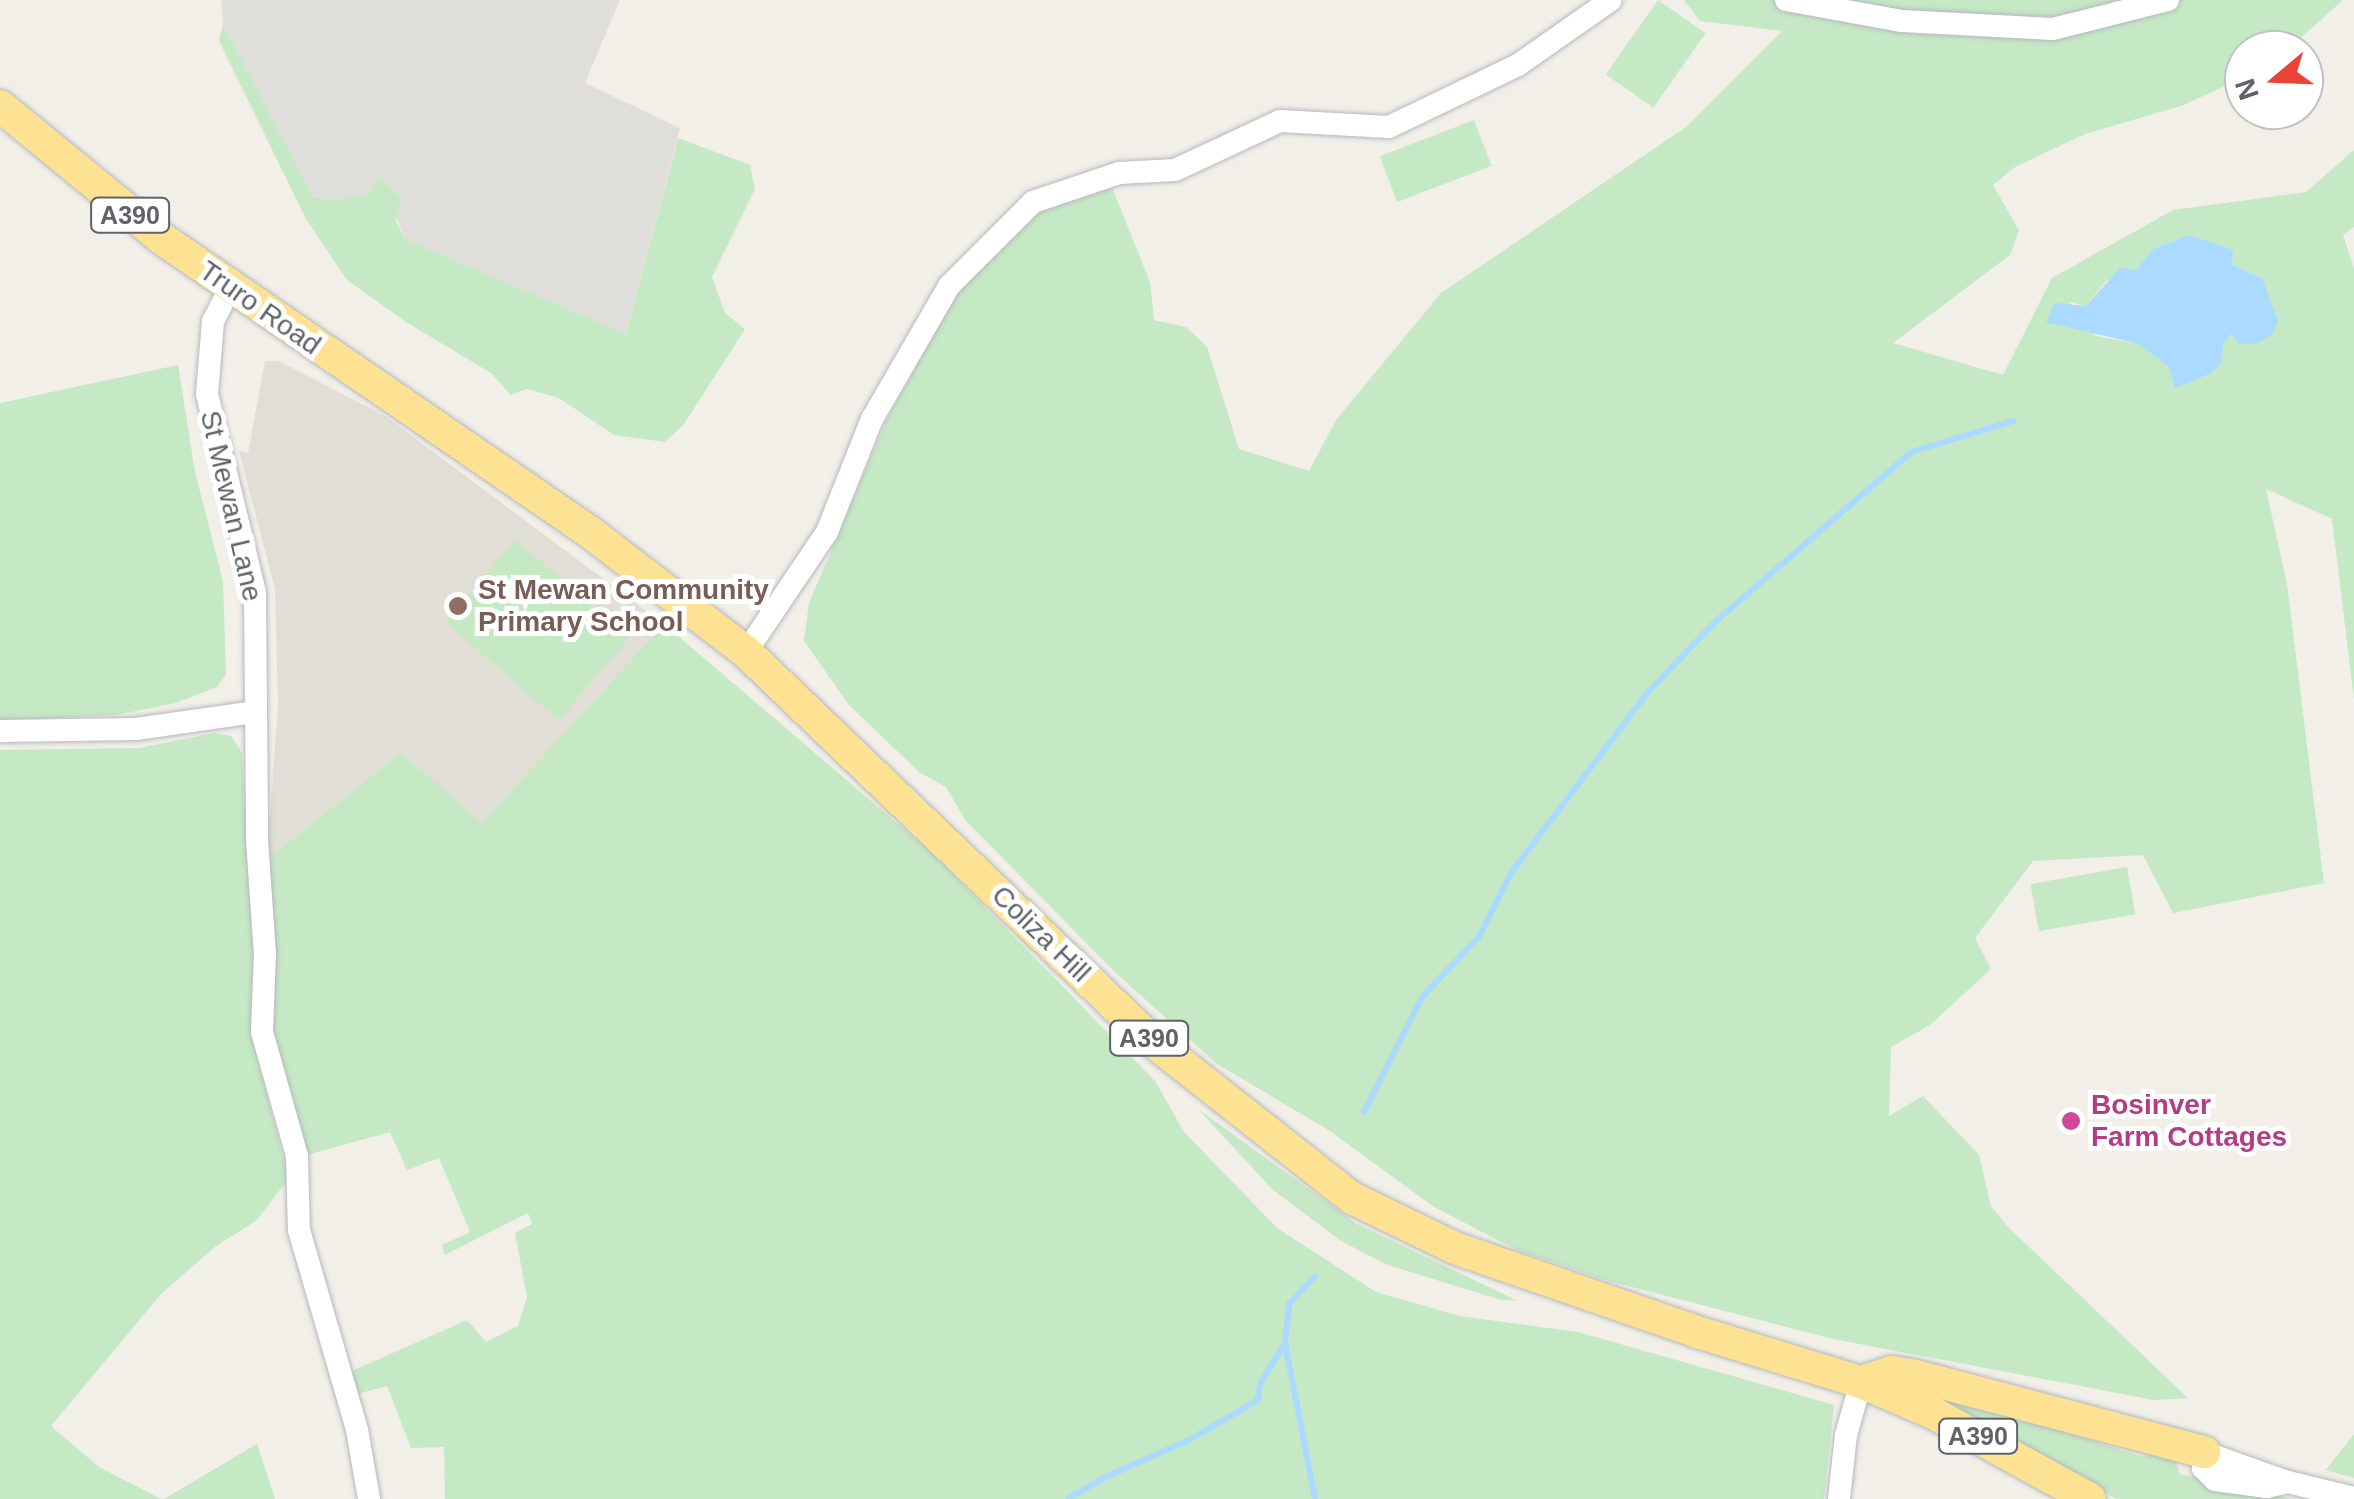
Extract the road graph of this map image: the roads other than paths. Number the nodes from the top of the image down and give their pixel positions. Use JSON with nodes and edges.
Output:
{"nodes":[{"id":1,"x":1611,"y":0,"type":"edge"},
{"id":2,"x":1786,"y":0,"type":"edge"},
{"id":3,"x":2168,"y":0,"type":"edge"},
{"id":4,"x":0,"y":106,"type":"edge"},
{"id":5,"x":230,"y":288,"type":"junction"},
{"id":6,"x":746,"y":652,"type":"junction"},
{"id":7,"x":256,"y":712,"type":"junction"},
{"id":8,"x":0,"y":730,"type":"edge"},
{"id":9,"x":1860,"y":1382,"type":"junction"},
{"id":10,"x":2204,"y":1452,"type":"joint"},
{"id":11,"x":2354,"y":1498,"type":"edge"},
{"id":12,"x":370,"y":1499,"type":"edge"},
{"id":13,"x":1839,"y":1499,"type":"edge"},
{"id":14,"x":2090,"y":1499,"type":"edge"}],
"edges":[{"from":1,"to":6,"type":"street"},
{"from":2,"to":3,"type":"street"},
{"from":4,"to":5,"type":"highway","name":"Truro Road","number":"A390"},
{"from":5,"to":6,"type":"highway","name":"Truro Road","number":"A390"},
{"from":5,"to":7,"type":"street","name":"St Mewan Lane"},
{"from":6,"to":9,"type":"highway","name":"Coliza Hill","number":"A390"},
{"from":7,"to":8,"type":"street"},
{"from":7,"to":12,"type":"street","name":"St Mewan Lane"},
{"from":9,"to":10,"type":"highway"},
{"from":9,"to":13,"type":"street"},
{"from":9,"to":14,"type":"highway","number":"A390"},
{"from":10,"to":11,"type":"street"}]}
